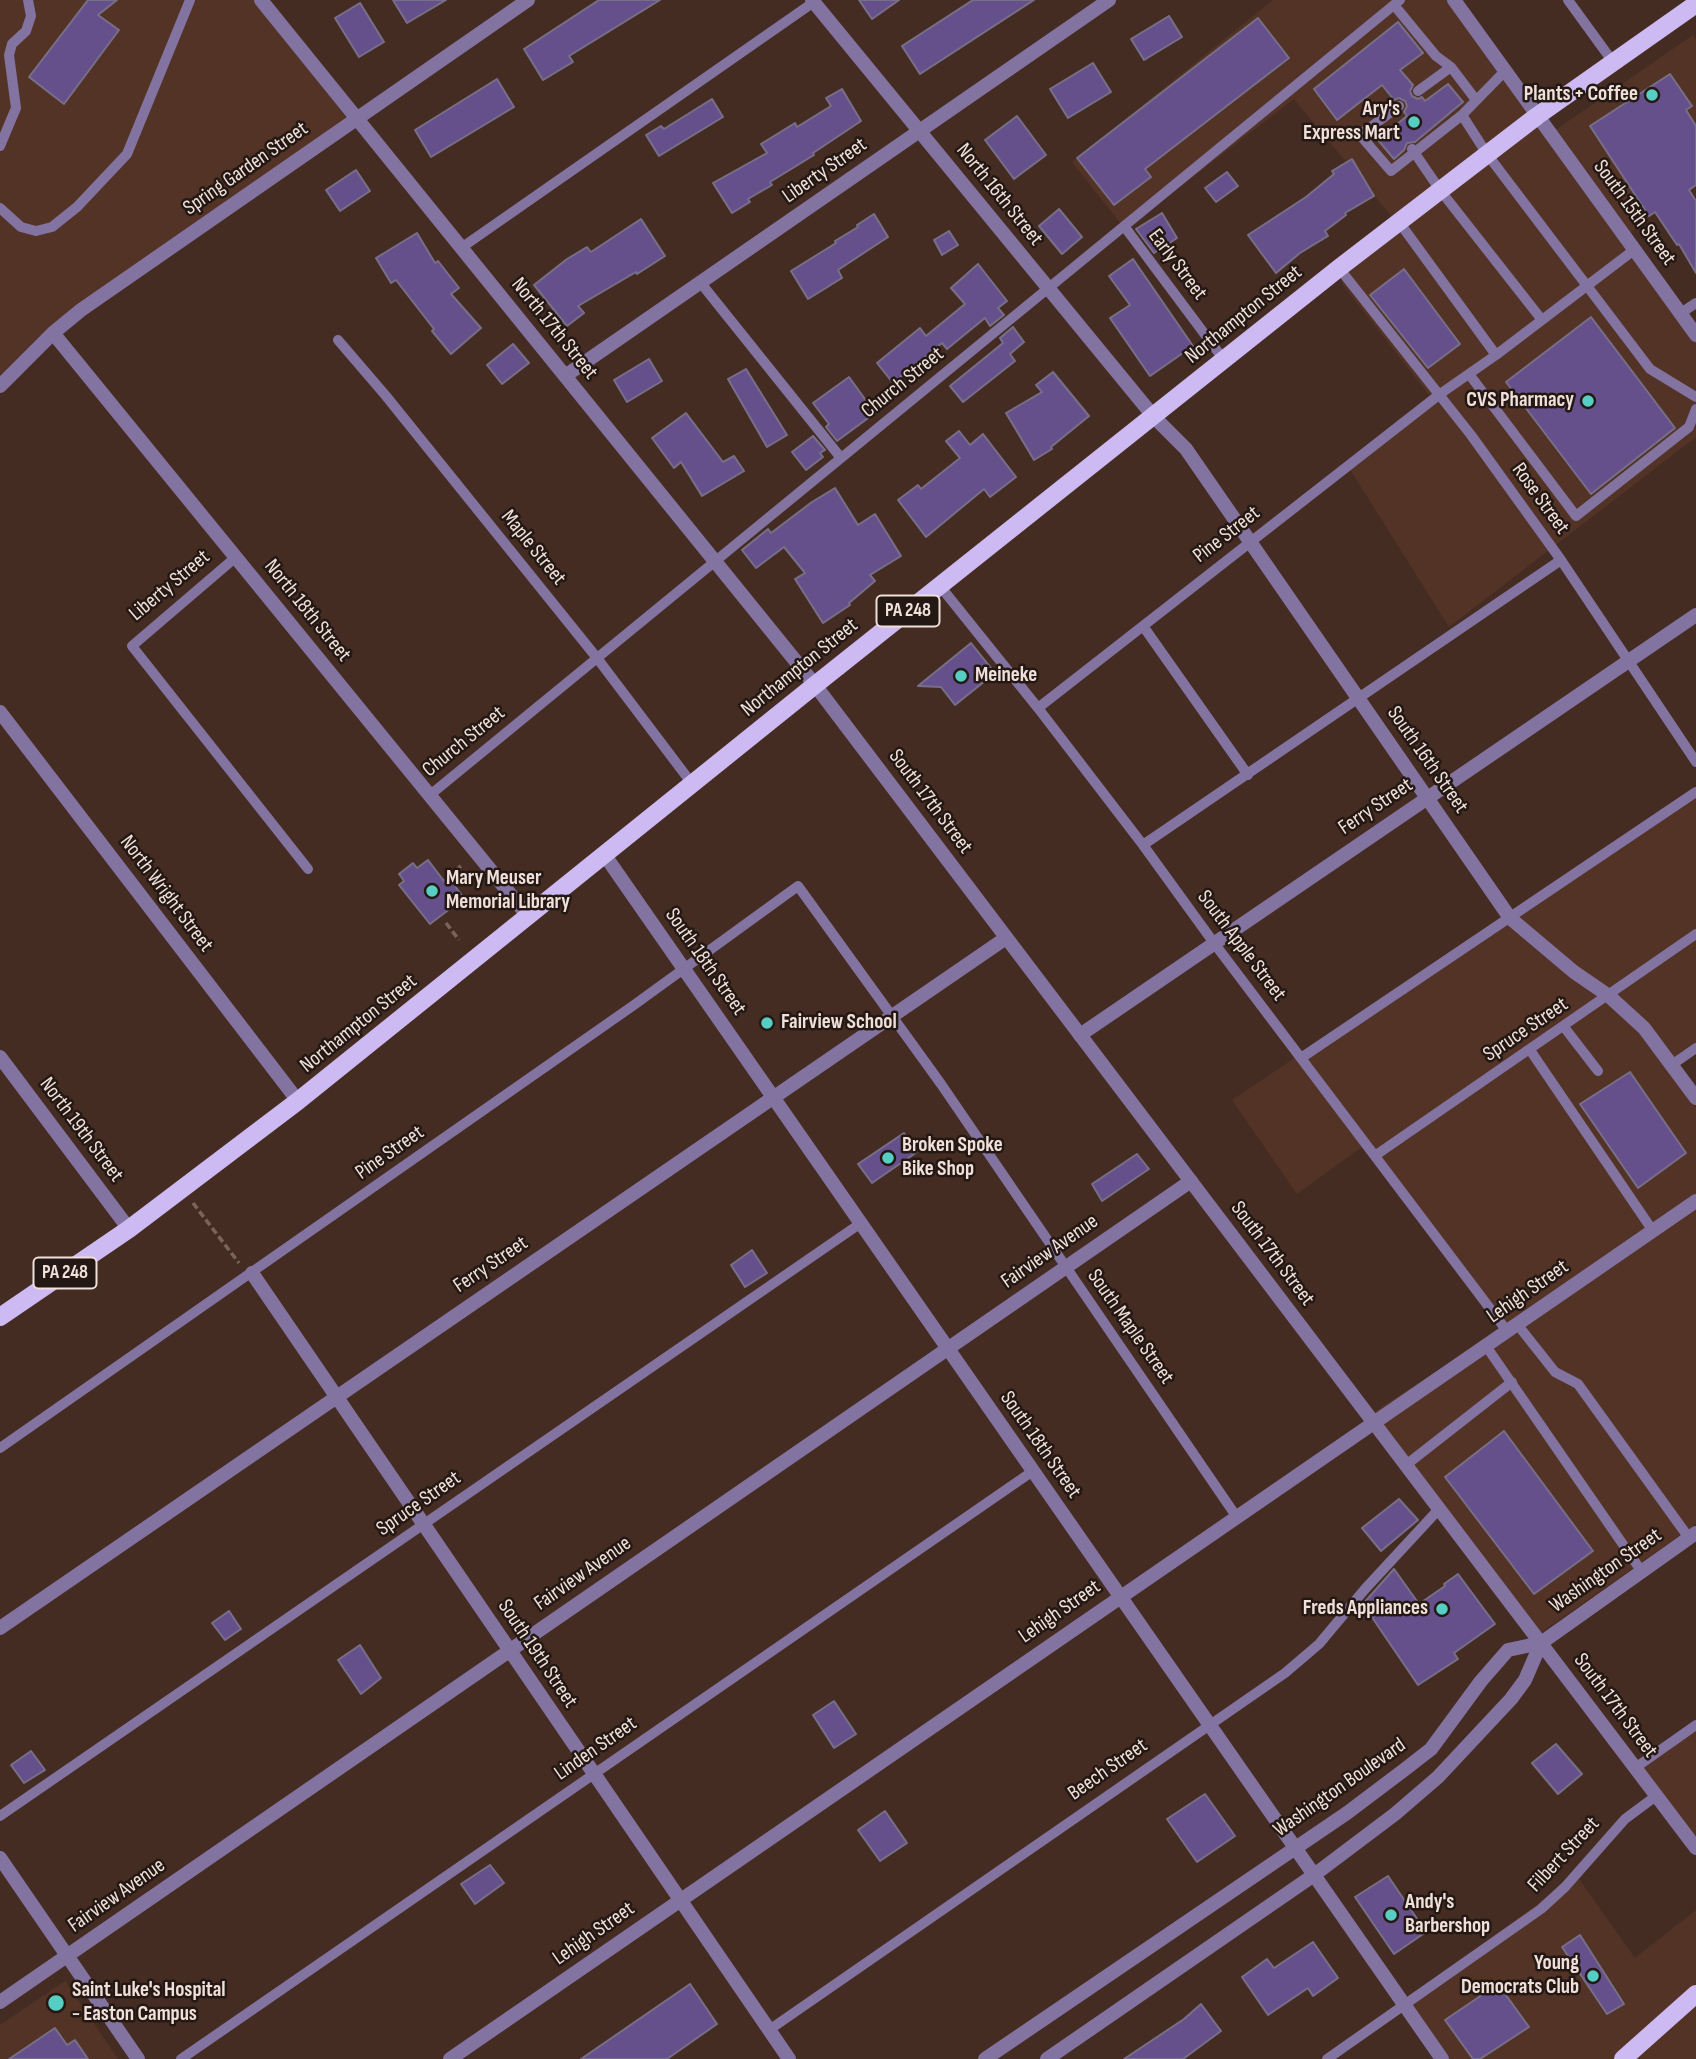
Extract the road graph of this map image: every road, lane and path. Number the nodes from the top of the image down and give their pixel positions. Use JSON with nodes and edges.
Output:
{"nodes":[{"id":1,"x":28,"y":0,"type":"edge"},
{"id":2,"x":190,"y":0,"type":"edge"},
{"id":3,"x":261,"y":0,"type":"edge"},
{"id":4,"x":528,"y":0,"type":"edge"},
{"id":5,"x":1109,"y":0,"type":"edge"},
{"id":6,"x":1454,"y":0,"type":"edge"},
{"id":7,"x":1568,"y":0,"type":"edge"},
{"id":8,"x":813,"y":1,"type":"edge"},
{"id":9,"x":1397,"y":2,"type":"edge"},
{"id":10,"x":1696,"y":4,"type":"edge"},
{"id":11,"x":1613,"y":62,"type":"junction"},
{"id":12,"x":1451,"y":66,"type":"junction"},
{"id":13,"x":1505,"y":71,"type":"junction"},
{"id":14,"x":1434,"y":95,"type":"dead end"},
{"id":15,"x":1476,"y":100,"type":"junction"},
{"id":16,"x":1399,"y":106,"type":"dead end"},
{"id":17,"x":1388,"y":114,"type":"junction"},
{"id":18,"x":1537,"y":116,"type":"junction"},
{"id":19,"x":357,"y":118,"type":"junction"},
{"id":20,"x":1456,"y":118,"type":"junction"},
{"id":21,"x":1396,"y":125,"type":"dead end"},
{"id":22,"x":919,"y":131,"type":"junction"},
{"id":23,"x":0,"y":146,"type":"edge"},
{"id":24,"x":1413,"y":151,"type":"junction"},
{"id":25,"x":1487,"y":154,"type":"junction"},
{"id":26,"x":1440,"y":190,"type":"junction"},
{"id":27,"x":0,"y":208,"type":"edge"},
{"id":28,"x":1399,"y":222,"type":"junction"},
{"id":29,"x":1124,"y":226,"type":"junction"},
{"id":30,"x":461,"y":248,"type":"junction"},
{"id":31,"x":1634,"y":250,"type":"junction"},
{"id":32,"x":1339,"y":268,"type":"junction"},
{"id":33,"x":700,"y":282,"type":"junction"},
{"id":34,"x":1587,"y":286,"type":"junction"},
{"id":35,"x":1048,"y":288,"type":"junction"},
{"id":36,"x":1696,"y":303,"type":"edge"},
{"id":37,"x":1681,"y":313,"type":"junction"},
{"id":38,"x":1542,"y":320,"type":"junction"},
{"id":39,"x":53,"y":333,"type":"junction"},
{"id":40,"x":1696,"y":335,"type":"edge"},
{"id":41,"x":338,"y":340,"type":"dead end"},
{"id":42,"x":1496,"y":355,"type":"junction"},
{"id":43,"x":1224,"y":360,"type":"junction"},
{"id":44,"x":1469,"y":374,"type":"junction"},
{"id":45,"x":565,"y":376,"type":"junction"},
{"id":46,"x":0,"y":386,"type":"edge"},
{"id":47,"x":1440,"y":394,"type":"junction"},
{"id":48,"x":1696,"y":397,"type":"edge"},
{"id":49,"x":1696,"y":410,"type":"edge"},
{"id":50,"x":1154,"y":417,"type":"junction"},
{"id":51,"x":841,"y":458,"type":"junction"},
{"id":52,"x":1250,"y":541,"type":"junction"},
{"id":53,"x":236,"y":557,"type":"junction"},
{"id":54,"x":1561,"y":560,"type":"junction"},
{"id":55,"x":715,"y":561,"type":"junction"},
{"id":56,"x":940,"y":586,"type":"junction"},
{"id":57,"x":1696,"y":615,"type":"edge"},
{"id":58,"x":1143,"y":626,"type":"junction"},
{"id":59,"x":597,"y":658,"type":"junction"},
{"id":60,"x":1628,"y":661,"type":"junction"},
{"id":61,"x":815,"y":685,"type":"junction"},
{"id":62,"x":1359,"y":699,"type":"junction"},
{"id":63,"x":1038,"y":708,"type":"junction"},
{"id":64,"x":0,"y":712,"type":"edge"},
{"id":65,"x":1696,"y":762,"type":"edge"},
{"id":66,"x":1248,"y":775,"type":"junction"},
{"id":67,"x":693,"y":785,"type":"junction"},
{"id":68,"x":1696,"y":792,"type":"edge"},
{"id":69,"x":430,"y":795,"type":"junction"},
{"id":70,"x":1426,"y":797,"type":"junction"},
{"id":71,"x":1143,"y":845,"type":"junction"},
{"id":72,"x":604,"y":854,"type":"junction"},
{"id":73,"x":461,"y":866,"type":"dead end"},
{"id":74,"x":308,"y":869,"type":"dead end"},
{"id":75,"x":448,"y":876,"type":"dead end"},
{"id":76,"x":798,"y":886,"type":"joint"},
{"id":77,"x":528,"y":916,"type":"junction"},
{"id":78,"x":1510,"y":918,"type":"junction"},
{"id":79,"x":446,"y":923,"type":"dead end"},
{"id":80,"x":1696,"y":934,"type":"edge"},
{"id":81,"x":1006,"y":938,"type":"junction"},
{"id":82,"x":459,"y":940,"type":"dead end"},
{"id":83,"x":1214,"y":943,"type":"junction"},
{"id":84,"x":683,"y":968,"type":"junction"},
{"id":85,"x":1609,"y":996,"type":"junction"},
{"id":86,"x":892,"y":1016,"type":"junction"},
{"id":87,"x":1564,"y":1027,"type":"junction"},
{"id":88,"x":1080,"y":1035,"type":"junction"},
{"id":89,"x":1696,"y":1048,"type":"edge"},
{"id":90,"x":1530,"y":1051,"type":"junction"},
{"id":91,"x":0,"y":1057,"type":"edge"},
{"id":92,"x":1301,"y":1058,"type":"junction"},
{"id":93,"x":1673,"y":1064,"type":"junction"},
{"id":94,"x":1598,"y":1071,"type":"dead end"},
{"id":95,"x":773,"y":1097,"type":"junction"},
{"id":96,"x":1696,"y":1098,"type":"edge"},
{"id":97,"x":298,"y":1101,"type":"junction"},
{"id":98,"x":1376,"y":1156,"type":"junction"},
{"id":99,"x":1191,"y":1181,"type":"junction"},
{"id":100,"x":182,"y":1189,"type":"junction"},
{"id":101,"x":1696,"y":1201,"type":"edge"},
{"id":102,"x":861,"y":1223,"type":"junction"},
{"id":103,"x":129,"y":1229,"type":"junction"},
{"id":104,"x":1653,"y":1231,"type":"junction"},
{"id":105,"x":1065,"y":1267,"type":"junction"},
{"id":106,"x":252,"y":1273,"type":"junction"},
{"id":107,"x":0,"y":1317,"type":"edge"},
{"id":108,"x":1512,"y":1328,"type":"junction"},
{"id":109,"x":1486,"y":1346,"type":"junction"},
{"id":110,"x":948,"y":1348,"type":"junction"},
{"id":111,"x":1511,"y":1382,"type":"junction"},
{"id":112,"x":335,"y":1396,"type":"junction"},
{"id":113,"x":1374,"y":1423,"type":"junction"},
{"id":114,"x":0,"y":1448,"type":"edge"},
{"id":115,"x":1406,"y":1465,"type":"junction"},
{"id":116,"x":1033,"y":1471,"type":"junction"},
{"id":117,"x":1439,"y":1509,"type":"junction"},
{"id":118,"x":1236,"y":1516,"type":"junction"},
{"id":119,"x":424,"y":1525,"type":"junction"},
{"id":120,"x":1693,"y":1536,"type":"edge"},
{"id":121,"x":1642,"y":1572,"type":"junction"},
{"id":122,"x":1120,"y":1596,"type":"junction"},
{"id":123,"x":0,"y":1628,"type":"edge"},
{"id":124,"x":1541,"y":1643,"type":"junction"},
{"id":125,"x":510,"y":1651,"type":"junction"},
{"id":126,"x":1210,"y":1725,"type":"junction"},
{"id":127,"x":1696,"y":1725,"type":"edge"},
{"id":128,"x":1635,"y":1768,"type":"junction"},
{"id":129,"x":594,"y":1774,"type":"junction"},
{"id":130,"x":1656,"y":1796,"type":"junction"},
{"id":131,"x":0,"y":1816,"type":"edge"},
{"id":132,"x":1294,"y":1847,"type":"junction"},
{"id":133,"x":1696,"y":1848,"type":"edge"},
{"id":134,"x":0,"y":1858,"type":"edge"},
{"id":135,"x":1314,"y":1875,"type":"junction"},
{"id":136,"x":680,"y":1900,"type":"junction"},
{"id":137,"x":67,"y":1956,"type":"junction"},
{"id":138,"x":1696,"y":1994,"type":"edge"},
{"id":139,"x":0,"y":2002,"type":"edge"},
{"id":140,"x":1405,"y":2005,"type":"junction"},
{"id":141,"x":769,"y":2030,"type":"junction"},
{"id":142,"x":138,"y":2059,"type":"edge"},
{"id":143,"x":181,"y":2059,"type":"edge"},
{"id":144,"x":450,"y":2059,"type":"edge"},
{"id":145,"x":789,"y":2059,"type":"edge"},
{"id":146,"x":985,"y":2059,"type":"edge"},
{"id":147,"x":1047,"y":2059,"type":"edge"},
{"id":148,"x":1327,"y":2059,"type":"edge"},
{"id":149,"x":1442,"y":2059,"type":"edge"},
{"id":150,"x":1623,"y":2059,"type":"edge"}],
"edges":[{"from":1,"to":23,"type":"lane"},
{"from":2,"to":27,"type":"lane"},
{"from":3,"to":19,"type":"street","name":"North 17th Street"},
{"from":4,"to":19,"type":"street","name":"Spring Garden Street"},
{"from":5,"to":22,"type":"street","name":"Liberty Street"},
{"from":6,"to":13,"type":"street","name":"South 15th Street"},
{"from":7,"to":11,"type":"lane"},
{"from":8,"to":22,"type":"street","name":"North 16th Street"},
{"from":8,"to":30,"type":"lane"},
{"from":9,"to":12,"type":"lane"},
{"from":9,"to":29,"type":"lane","name":"Church Street"},
{"from":10,"to":11,"type":"main road","name":"Northampton Street","number":"PA 248"},
{"from":11,"to":18,"type":"main road","name":"Northampton Street","number":"PA 248"},
{"from":12,"to":14,"type":"lane"},
{"from":12,"to":15,"type":"lane"},
{"from":13,"to":15,"type":"lane"},
{"from":13,"to":18,"type":"street","name":"South 15th Street"},
{"from":15,"to":20,"type":"lane"},
{"from":16,"to":17,"type":"lane"},
{"from":17,"to":21,"type":"lane"},
{"from":17,"to":24,"type":"lane"},
{"from":18,"to":25,"type":"main road","name":"Northampton Street","number":"PA 248"},
{"from":18,"to":31,"type":"street","name":"South 15th Street"},
{"from":19,"to":30,"type":"street","name":"North 17th Street"},
{"from":19,"to":39,"type":"street","name":"Spring Garden Street"},
{"from":20,"to":24,"type":"lane"},
{"from":20,"to":25,"type":"lane"},
{"from":22,"to":33,"type":"street","name":"Liberty Street"},
{"from":22,"to":35,"type":"street","name":"North 16th Street"},
{"from":24,"to":26,"type":"lane"},
{"from":25,"to":26,"type":"main road","name":"Northampton Street","number":"PA 248"},
{"from":25,"to":34,"type":"lane"},
{"from":26,"to":28,"type":"main road","name":"Northampton Street","number":"PA 248"},
{"from":26,"to":38,"type":"lane"},
{"from":28,"to":32,"type":"main road","name":"Northampton Street","number":"PA 248"},
{"from":28,"to":42,"type":"lane"},
{"from":29,"to":35,"type":"lane","name":"Church Street"},
{"from":29,"to":43,"type":"lane","name":"Early Street"},
{"from":30,"to":45,"type":"street","name":"North 17th Street"},
{"from":31,"to":34,"type":"lane","name":"Pine Street"},
{"from":31,"to":37,"type":"street","name":"South 15th Street"},
{"from":32,"to":43,"type":"main road","name":"Northampton Street","number":"PA 248"},
{"from":32,"to":47,"type":"lane","name":"Rose Street"},
{"from":33,"to":45,"type":"street","name":"Liberty Street"},
{"from":33,"to":51,"type":"lane"},
{"from":34,"to":38,"type":"lane","name":"Pine Street"},
{"from":34,"to":48,"type":"lane"},
{"from":35,"to":50,"type":"street","name":"North 16th Street"},
{"from":35,"to":51,"type":"lane","name":"Church Street"},
{"from":36,"to":37,"type":"lane"},
{"from":37,"to":40,"type":"street","name":"South 15th Street"},
{"from":38,"to":42,"type":"lane","name":"Pine Street"},
{"from":39,"to":46,"type":"street","name":"Spring Garden Street"},
{"from":39,"to":53,"type":"street","name":"North 18th Street"},
{"from":41,"to":59,"type":"lane","name":"Maple Street"},
{"from":42,"to":44,"type":"lane","name":"Pine Street"},
{"from":43,"to":50,"type":"main road","name":"Northampton Street","number":"PA 248"},
{"from":44,"to":47,"type":"lane","name":"Pine Street"},
{"from":44,"to":49,"type":"lane"},
{"from":45,"to":55,"type":"street","name":"North 17th Street"},
{"from":47,"to":52,"type":"lane","name":"Pine Street"},
{"from":47,"to":54,"type":"lane","name":"Rose Street"},
{"from":50,"to":52,"type":"street","name":"South 16th Street"},
{"from":50,"to":56,"type":"main road","name":"Northampton Street","number":"PA 248"},
{"from":51,"to":55,"type":"lane","name":"Church Street"},
{"from":52,"to":58,"type":"lane","name":"Pine Street"},
{"from":52,"to":62,"type":"street","name":"South 16th Street"},
{"from":53,"to":69,"type":"street","name":"North 18th Street"},
{"from":53,"to":74,"type":"lane","name":"Liberty Street"},
{"from":54,"to":60,"type":"lane","name":"Rose Street"},
{"from":54,"to":62,"type":"lane"},
{"from":55,"to":59,"type":"lane","name":"Church Street"},
{"from":55,"to":61,"type":"street","name":"North 17th Street"},
{"from":56,"to":61,"type":"main road","name":"Northampton Street","number":"PA 248"},
{"from":56,"to":63,"type":"lane","name":"South Apple Street"},
{"from":57,"to":60,"type":"street","name":"Ferry Street"},
{"from":58,"to":63,"type":"lane","name":"Pine Street"},
{"from":58,"to":66,"type":"lane"},
{"from":59,"to":67,"type":"lane","name":"Maple Street"},
{"from":59,"to":69,"type":"lane","name":"Church Street"},
{"from":60,"to":65,"type":"lane","name":"Rose Street"},
{"from":60,"to":70,"type":"street","name":"Ferry Street"},
{"from":61,"to":67,"type":"main road","name":"Northampton Street","number":"PA 248"},
{"from":61,"to":81,"type":"street","name":"South 17th Street"},
{"from":62,"to":66,"type":"lane"},
{"from":62,"to":70,"type":"street","name":"South 16th Street"},
{"from":63,"to":71,"type":"lane","name":"South Apple Street"},
{"from":64,"to":97,"type":"street","name":"North Wright Street"},
{"from":66,"to":71,"type":"lane"},
{"from":67,"to":72,"type":"main road","name":"Northampton Street","number":"PA 248"},
{"from":68,"to":78,"type":"lane"},
{"from":69,"to":77,"type":"street","name":"North 18th Street"},
{"from":70,"to":78,"type":"street","name":"South 16th Street"},
{"from":70,"to":83,"type":"street","name":"Ferry Street"},
{"from":71,"to":83,"type":"lane","name":"South Apple Street"},
{"from":72,"to":77,"type":"main road","name":"Northampton Street","number":"PA 248"},
{"from":72,"to":84,"type":"street","name":"South 18th Street"},
{"from":73,"to":75,"type":"path"},
{"from":76,"to":84,"type":"lane","name":"Pine Street"},
{"from":76,"to":86,"type":"lane","name":"South Maple Street"},
{"from":77,"to":97,"type":"main road","name":"Northampton Street","number":"PA 248"},
{"from":78,"to":85,"type":"street","name":"South 16th Street"},
{"from":78,"to":92,"type":"lane"},
{"from":79,"to":82,"type":"path"},
{"from":80,"to":85,"type":"lane","name":"Spruce Street"},
{"from":81,"to":86,"type":"street","name":"Ferry Street"},
{"from":81,"to":88,"type":"street","name":"South 17th Street"},
{"from":83,"to":88,"type":"street","name":"Ferry Street"},
{"from":83,"to":92,"type":"lane","name":"South Apple Street"},
{"from":84,"to":95,"type":"street","name":"South 18th Street"},
{"from":84,"to":106,"type":"lane","name":"Pine Street"},
{"from":85,"to":87,"type":"lane","name":"Spruce Street"},
{"from":85,"to":93,"type":"street","name":"South 16th Street"},
{"from":86,"to":95,"type":"street","name":"Ferry Street"},
{"from":86,"to":105,"type":"lane","name":"South Maple Street"},
{"from":87,"to":90,"type":"lane","name":"Spruce Street"},
{"from":87,"to":94,"type":"lane"},
{"from":88,"to":99,"type":"street","name":"South 17th Street"},
{"from":89,"to":93,"type":"lane"},
{"from":90,"to":98,"type":"lane","name":"Spruce Street"},
{"from":90,"to":104,"type":"lane"},
{"from":91,"to":103,"type":"street","name":"North 19th Street"},
{"from":92,"to":98,"type":"lane","name":"South Apple Street"},
{"from":93,"to":96,"type":"street","name":"South 16th Street"},
{"from":95,"to":102,"type":"street","name":"South 18th Street"},
{"from":95,"to":112,"type":"street","name":"Ferry Street"},
{"from":97,"to":100,"type":"main road","name":"Northampton Street","number":"PA 248"},
{"from":98,"to":108,"type":"lane","name":"South Apple Street"},
{"from":99,"to":105,"type":"street","name":"Fairview Avenue"},
{"from":99,"to":113,"type":"street","name":"South 17th Street"},
{"from":100,"to":103,"type":"main road","name":"Northampton Street","number":"PA 248"},
{"from":100,"to":106,"type":"path"},
{"from":101,"to":104,"type":"street","name":"Lehigh Street"},
{"from":102,"to":110,"type":"street","name":"South 18th Street"},
{"from":102,"to":119,"type":"lane","name":"Spruce Street"},
{"from":103,"to":107,"type":"main road","name":"Northampton Street","number":"PA 248"},
{"from":104,"to":108,"type":"street","name":"Lehigh Street"},
{"from":105,"to":110,"type":"street","name":"Fairview Avenue"},
{"from":105,"to":118,"type":"lane","name":"South Maple Street"},
{"from":106,"to":112,"type":"street","name":"South 19th Street"},
{"from":106,"to":114,"type":"lane","name":"Pine Street"},
{"from":108,"to":109,"type":"street","name":"Lehigh Street"},
{"from":108,"to":120,"type":"lane","name":"South Apple Street"},
{"from":109,"to":111,"type":"lane"},
{"from":109,"to":113,"type":"street","name":"Lehigh Street"},
{"from":110,"to":116,"type":"street","name":"South 18th Street"},
{"from":110,"to":125,"type":"street","name":"Fairview Avenue"},
{"from":111,"to":115,"type":"lane"},
{"from":111,"to":121,"type":"lane"},
{"from":112,"to":119,"type":"street","name":"South 19th Street"},
{"from":112,"to":123,"type":"street","name":"Ferry Street"},
{"from":113,"to":115,"type":"street","name":"South 17th Street"},
{"from":113,"to":118,"type":"street","name":"Lehigh Street"},
{"from":115,"to":117,"type":"street","name":"South 17th Street"},
{"from":116,"to":122,"type":"street","name":"South 18th Street"},
{"from":116,"to":129,"type":"lane","name":"Linden Street"},
{"from":117,"to":124,"type":"street","name":"South 17th Street"},
{"from":117,"to":126,"type":"lane","name":"Beech Street"},
{"from":118,"to":122,"type":"street","name":"Lehigh Street"},
{"from":119,"to":125,"type":"street","name":"South 19th Street"},
{"from":119,"to":131,"type":"lane","name":"Spruce Street"},
{"from":120,"to":121,"type":"street","name":"Washington Street"},
{"from":121,"to":124,"type":"street","name":"Washington Street"},
{"from":122,"to":126,"type":"street","name":"South 18th Street"},
{"from":122,"to":136,"type":"street","name":"Lehigh Street"},
{"from":124,"to":128,"type":"street","name":"South 17th Street"},
{"from":124,"to":132,"type":"street","name":"Washington Boulevard"},
{"from":124,"to":135,"type":"street"},
{"from":125,"to":129,"type":"street","name":"South 19th Street"},
{"from":125,"to":137,"type":"street","name":"Fairview Avenue"},
{"from":126,"to":132,"type":"street","name":"South 18th Street"},
{"from":126,"to":141,"type":"lane","name":"Beech Street"},
{"from":127,"to":128,"type":"lane"},
{"from":128,"to":130,"type":"street","name":"South 17th Street"},
{"from":129,"to":136,"type":"street","name":"South 19th Street"},
{"from":129,"to":143,"type":"lane","name":"Linden Street"},
{"from":130,"to":133,"type":"street","name":"South 17th Street"},
{"from":130,"to":140,"type":"lane","name":"Filbert Street"},
{"from":132,"to":135,"type":"street","name":"South 18th Street"},
{"from":132,"to":146,"type":"street","name":"Washington Boulevard"},
{"from":134,"to":137,"type":"street"},
{"from":135,"to":140,"type":"street","name":"South 18th Street"},
{"from":135,"to":147,"type":"street"},
{"from":136,"to":141,"type":"street","name":"South 19th Street"},
{"from":136,"to":144,"type":"street","name":"Lehigh Street"},
{"from":137,"to":139,"type":"street","name":"Fairview Avenue"},
{"from":137,"to":142,"type":"street"},
{"from":138,"to":150,"type":"main road"},
{"from":140,"to":148,"type":"lane","name":"Filbert Street"},
{"from":140,"to":149,"type":"street","name":"South 18th Street"},
{"from":141,"to":145,"type":"street","name":"South 19th Street"}]}
